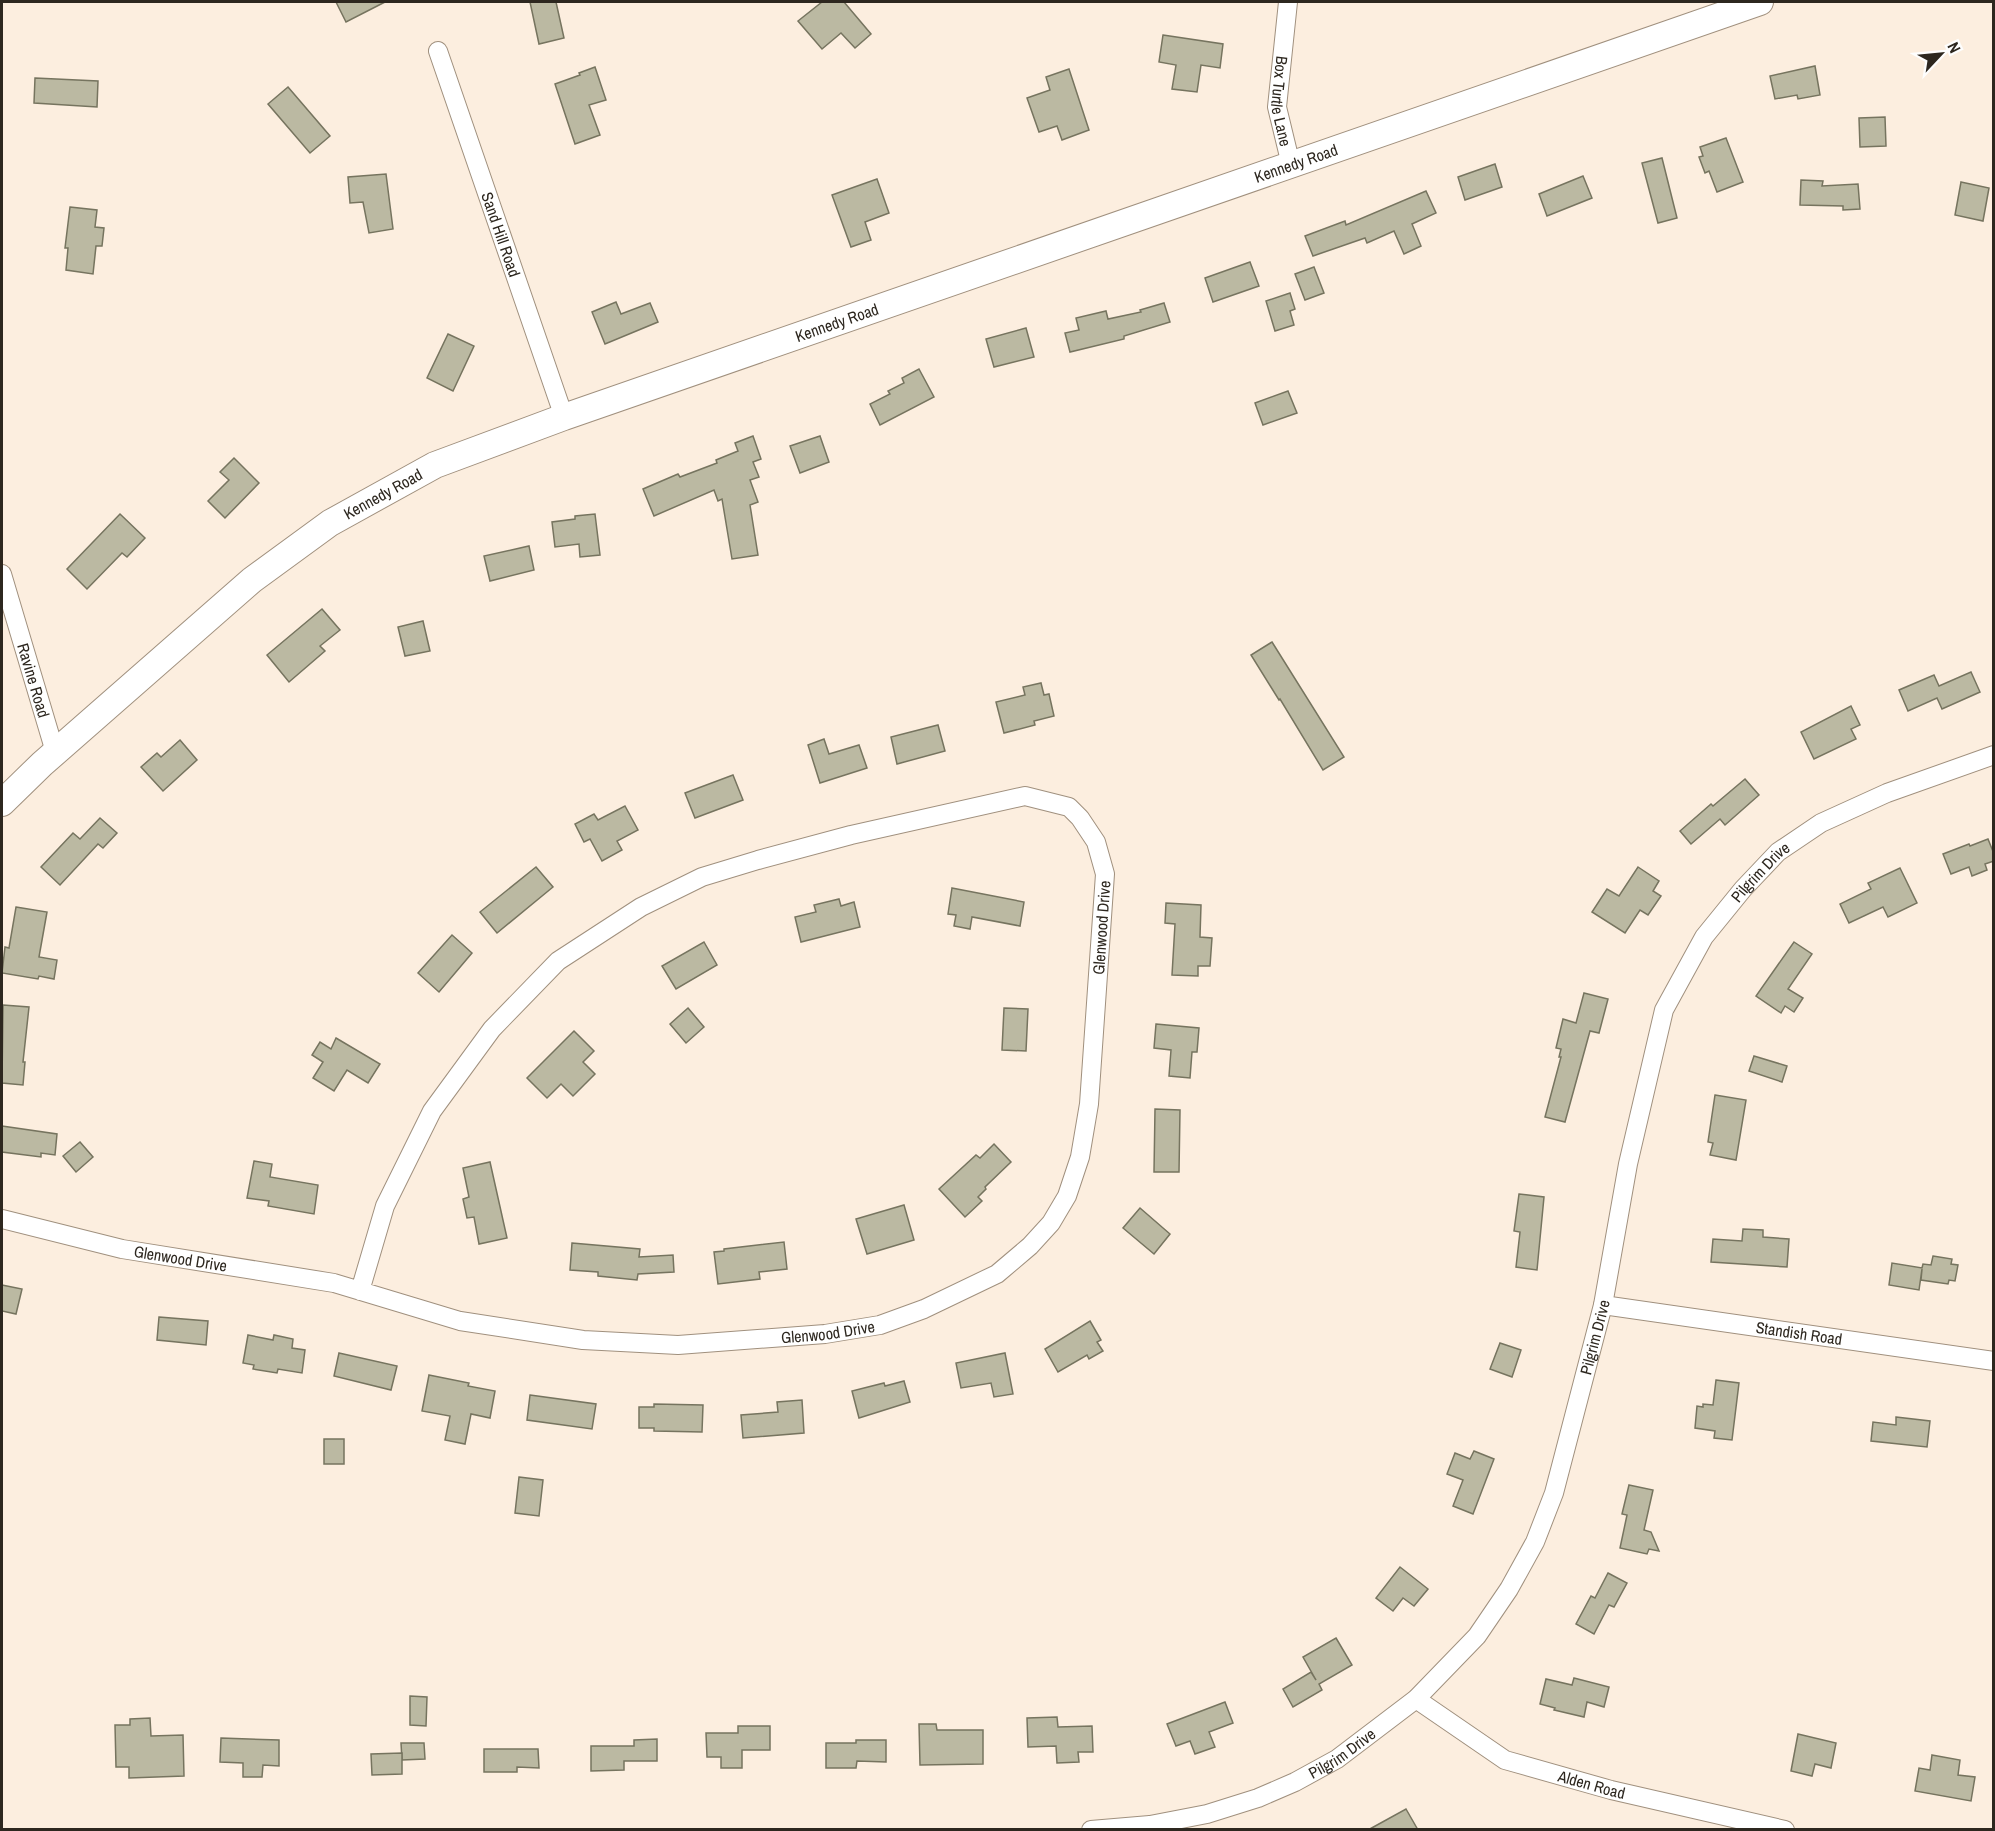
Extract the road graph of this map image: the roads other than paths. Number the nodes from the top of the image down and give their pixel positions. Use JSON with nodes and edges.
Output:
{"nodes":[{"id":1,"x":1288,"y":2,"type":"edge"},
{"id":2,"x":1760,"y":2,"type":"edge"},
{"id":3,"x":438,"y":51,"type":"dead end"},
{"id":4,"x":1291,"y":165,"type":"junction"},
{"id":5,"x":564,"y":417,"type":"junction"},
{"id":6,"x":2,"y":574,"type":"edge"},
{"id":7,"x":56,"y":752,"type":"junction"},
{"id":8,"x":1994,"y":755,"type":"edge"},
{"id":9,"x":2,"y":803,"type":"edge"},
{"id":10,"x":2,"y":1219,"type":"edge"},
{"id":11,"x":360,"y":1291,"type":"junction"},
{"id":12,"x":1603,"y":1305,"type":"junction"},
{"id":13,"x":1994,"y":1361,"type":"edge"},
{"id":14,"x":1416,"y":1699,"type":"junction"},
{"id":15,"x":1208,"y":1822,"type":"edge"},
{"id":16,"x":1091,"y":1830,"type":"edge"},
{"id":17,"x":1785,"y":1830,"type":"edge"}],
"edges":[{"from":1,"to":4,"type":"street","name":"Box Turtle Lane"},
{"from":2,"to":4,"type":"street","name":"Kennedy Road"},
{"from":3,"to":5,"type":"street","name":"Sand Hill Road"},
{"from":4,"to":5,"type":"street","name":"Kennedy Road"},
{"from":5,"to":7,"type":"street","name":"Kennedy Road"},
{"from":6,"to":7,"type":"street","name":"Ravine Road"},
{"from":7,"to":9,"type":"street","name":"Kennedy Road"},
{"from":8,"to":12,"type":"street","name":"Pilgrim Drive"},
{"from":10,"to":11,"type":"street","name":"Glenwood Drive"},
{"from":11,"to":11,"type":"street","name":"Glenwood Drive"},
{"from":12,"to":13,"type":"street","name":"Standish Road"},
{"from":12,"to":14,"type":"street","name":"Pilgrim Drive"},
{"from":14,"to":15,"type":"street","name":"Pilgrim Drive"},
{"from":14,"to":17,"type":"street","name":"Alden Road"},
{"from":15,"to":16,"type":"street","name":"Pilgrim Drive"}]}
